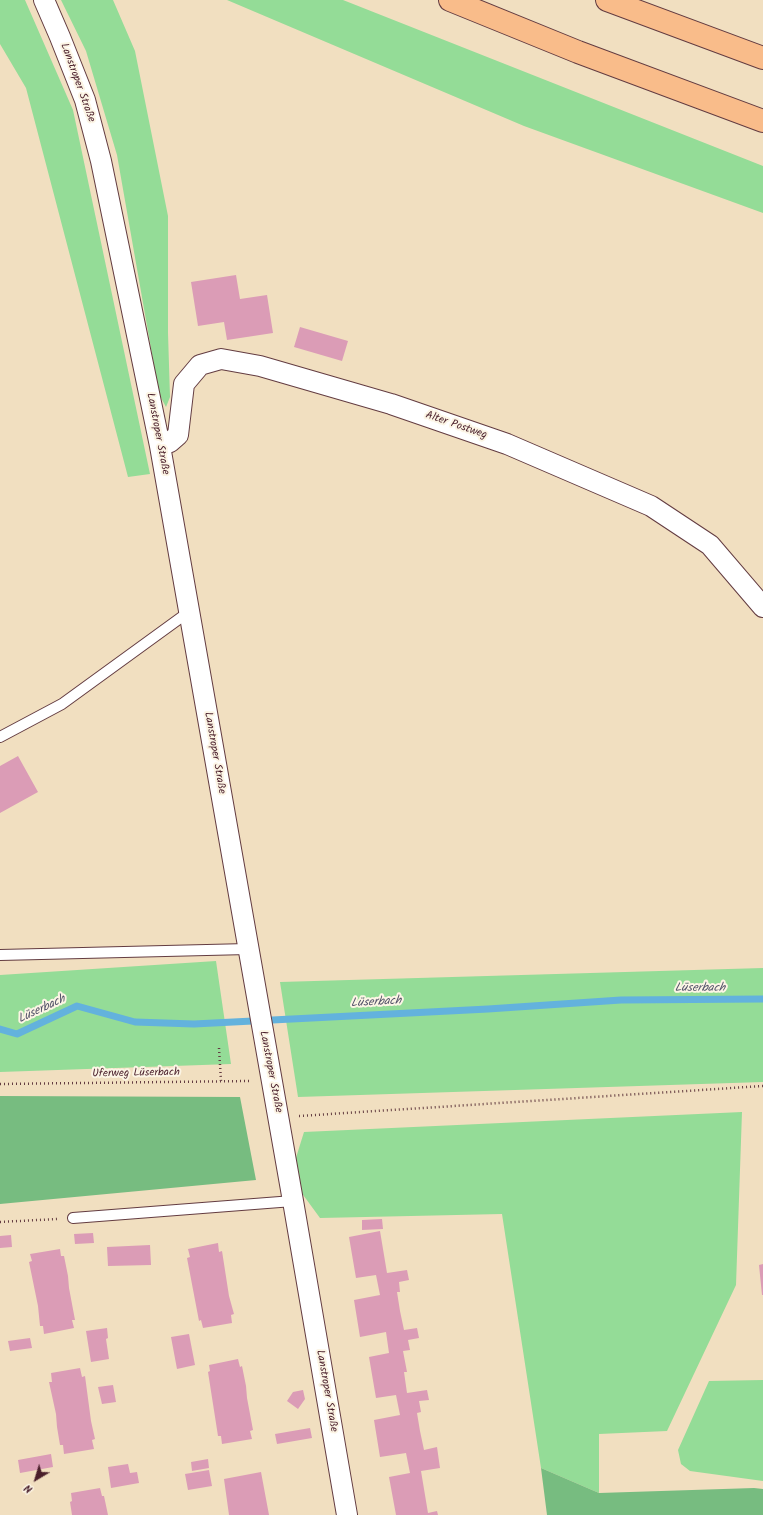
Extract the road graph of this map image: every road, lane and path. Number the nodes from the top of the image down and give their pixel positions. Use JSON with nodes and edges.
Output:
{"nodes":[{"id":1,"x":44,"y":0,"type":"edge"},
{"id":2,"x":450,"y":0,"type":"edge"},
{"id":3,"x":607,"y":0,"type":"edge"},
{"id":4,"x":763,"y":58,"type":"edge"},
{"id":5,"x":763,"y":120,"type":"edge"},
{"id":6,"x":160,"y":446,"type":"junction"},
{"id":7,"x":763,"y":608,"type":"edge"},
{"id":8,"x":190,"y":611,"type":"junction"},
{"id":9,"x":0,"y":737,"type":"edge"},
{"id":10,"x":248,"y":949,"type":"junction"},
{"id":11,"x":0,"y":955,"type":"edge"},
{"id":12,"x":219,"y":1048,"type":"dead end"},
{"id":13,"x":272,"y":1080,"type":"junction"},
{"id":14,"x":221,"y":1081,"type":"junction"},
{"id":15,"x":0,"y":1084,"type":"edge"},
{"id":16,"x":763,"y":1086,"type":"edge"},
{"id":17,"x":325,"y":1114,"type":"dead end"},
{"id":18,"x":293,"y":1201,"type":"junction"},
{"id":19,"x":74,"y":1218,"type":"joint"},
{"id":20,"x":0,"y":1222,"type":"edge"},
{"id":21,"x":347,"y":1515,"type":"edge"}],
"edges":[{"from":1,"to":6,"type":"street","name":"Lanstroper Straße"},
{"from":2,"to":5,"type":"highway"},
{"from":3,"to":4,"type":"highway"},
{"from":6,"to":7,"type":"street","name":"Alter Postweg"},
{"from":6,"to":8,"type":"street","name":"Lanstroper Straße"},
{"from":8,"to":9,"type":"lane"},
{"from":8,"to":10,"type":"street","name":"Lanstroper Straße"},
{"from":10,"to":11,"type":"lane"},
{"from":10,"to":13,"type":"street","name":"Lanstroper Straße"},
{"from":12,"to":14,"type":"path"},
{"from":13,"to":14,"type":"path","name":"Uferweg Lüserbach"},
{"from":13,"to":18,"type":"street","name":"Lanstroper Straße"},
{"from":14,"to":15,"type":"path","name":"Uferweg Lüserbach"},
{"from":16,"to":17,"type":"path"},
{"from":18,"to":19,"type":"lane"},
{"from":18,"to":21,"type":"street","name":"Lanstroper Straße"},
{"from":19,"to":20,"type":"path"}]}
